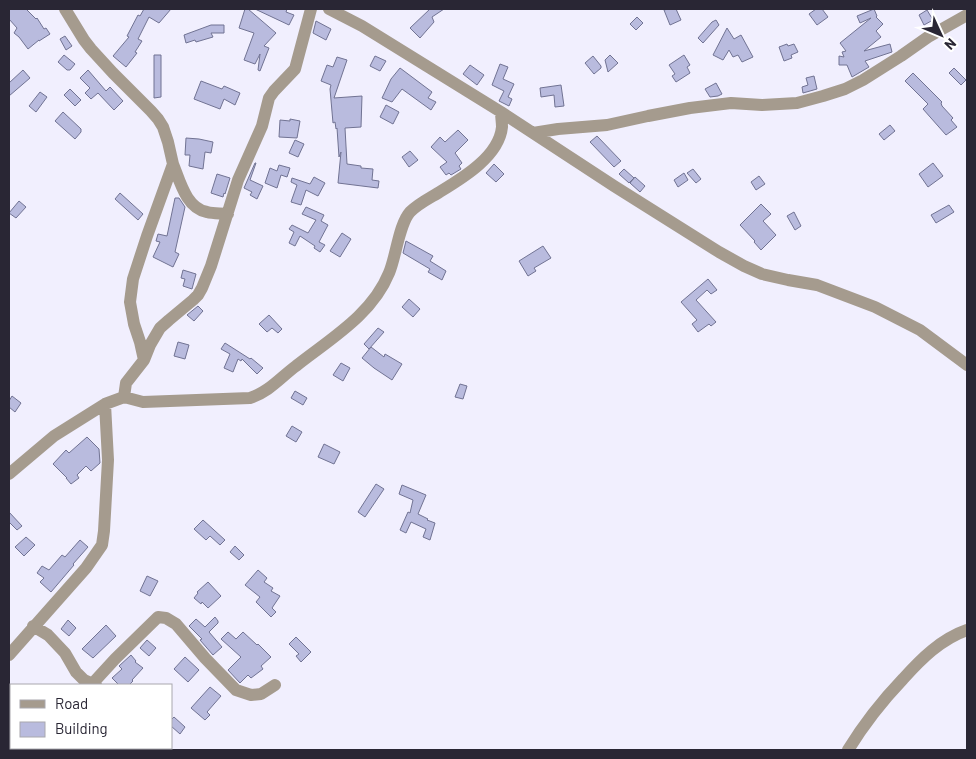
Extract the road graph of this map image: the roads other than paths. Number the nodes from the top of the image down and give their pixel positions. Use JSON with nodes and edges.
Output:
{"nodes":[{"id":1,"x":65,"y":9,"type":"edge"},
{"id":2,"x":311,"y":9,"type":"edge"},
{"id":3,"x":329,"y":9,"type":"edge"},
{"id":4,"x":967,"y":14,"type":"edge"},
{"id":5,"x":501,"y":112,"type":"junction"},
{"id":6,"x":533,"y":133,"type":"junction"},
{"id":7,"x":173,"y":164,"type":"junction"},
{"id":8,"x":228,"y":214,"type":"junction"},
{"id":9,"x":144,"y":360,"type":"junction"},
{"id":10,"x":967,"y":365,"type":"edge"},
{"id":11,"x":124,"y":396,"type":"junction"},
{"id":12,"x":106,"y":404,"type":"junction"},
{"id":13,"x":9,"y":474,"type":"edge"},
{"id":14,"x":33,"y":626,"type":"junction"},
{"id":15,"x":967,"y":630,"type":"edge"},
{"id":16,"x":9,"y":655,"type":"edge"},
{"id":17,"x":95,"y":684,"type":"edge"},
{"id":18,"x":275,"y":685,"type":"dead end"},
{"id":19,"x":848,"y":750,"type":"edge"}],
"edges":[{"from":1,"to":7,"type":"street"},
{"from":2,"to":8,"type":"street"},
{"from":3,"to":5,"type":"street"},
{"from":4,"to":6,"type":"street"},
{"from":5,"to":6,"type":"street"},
{"from":5,"to":11,"type":"street"},
{"from":6,"to":10,"type":"street"},
{"from":7,"to":8,"type":"street"},
{"from":7,"to":9,"type":"street"},
{"from":8,"to":9,"type":"street"},
{"from":9,"to":11,"type":"street"},
{"from":11,"to":12,"type":"street"},
{"from":12,"to":13,"type":"street"},
{"from":12,"to":14,"type":"street"},
{"from":14,"to":16,"type":"street"},
{"from":14,"to":17,"type":"street"},
{"from":15,"to":19,"type":"street"},
{"from":17,"to":18,"type":"street"}]}
